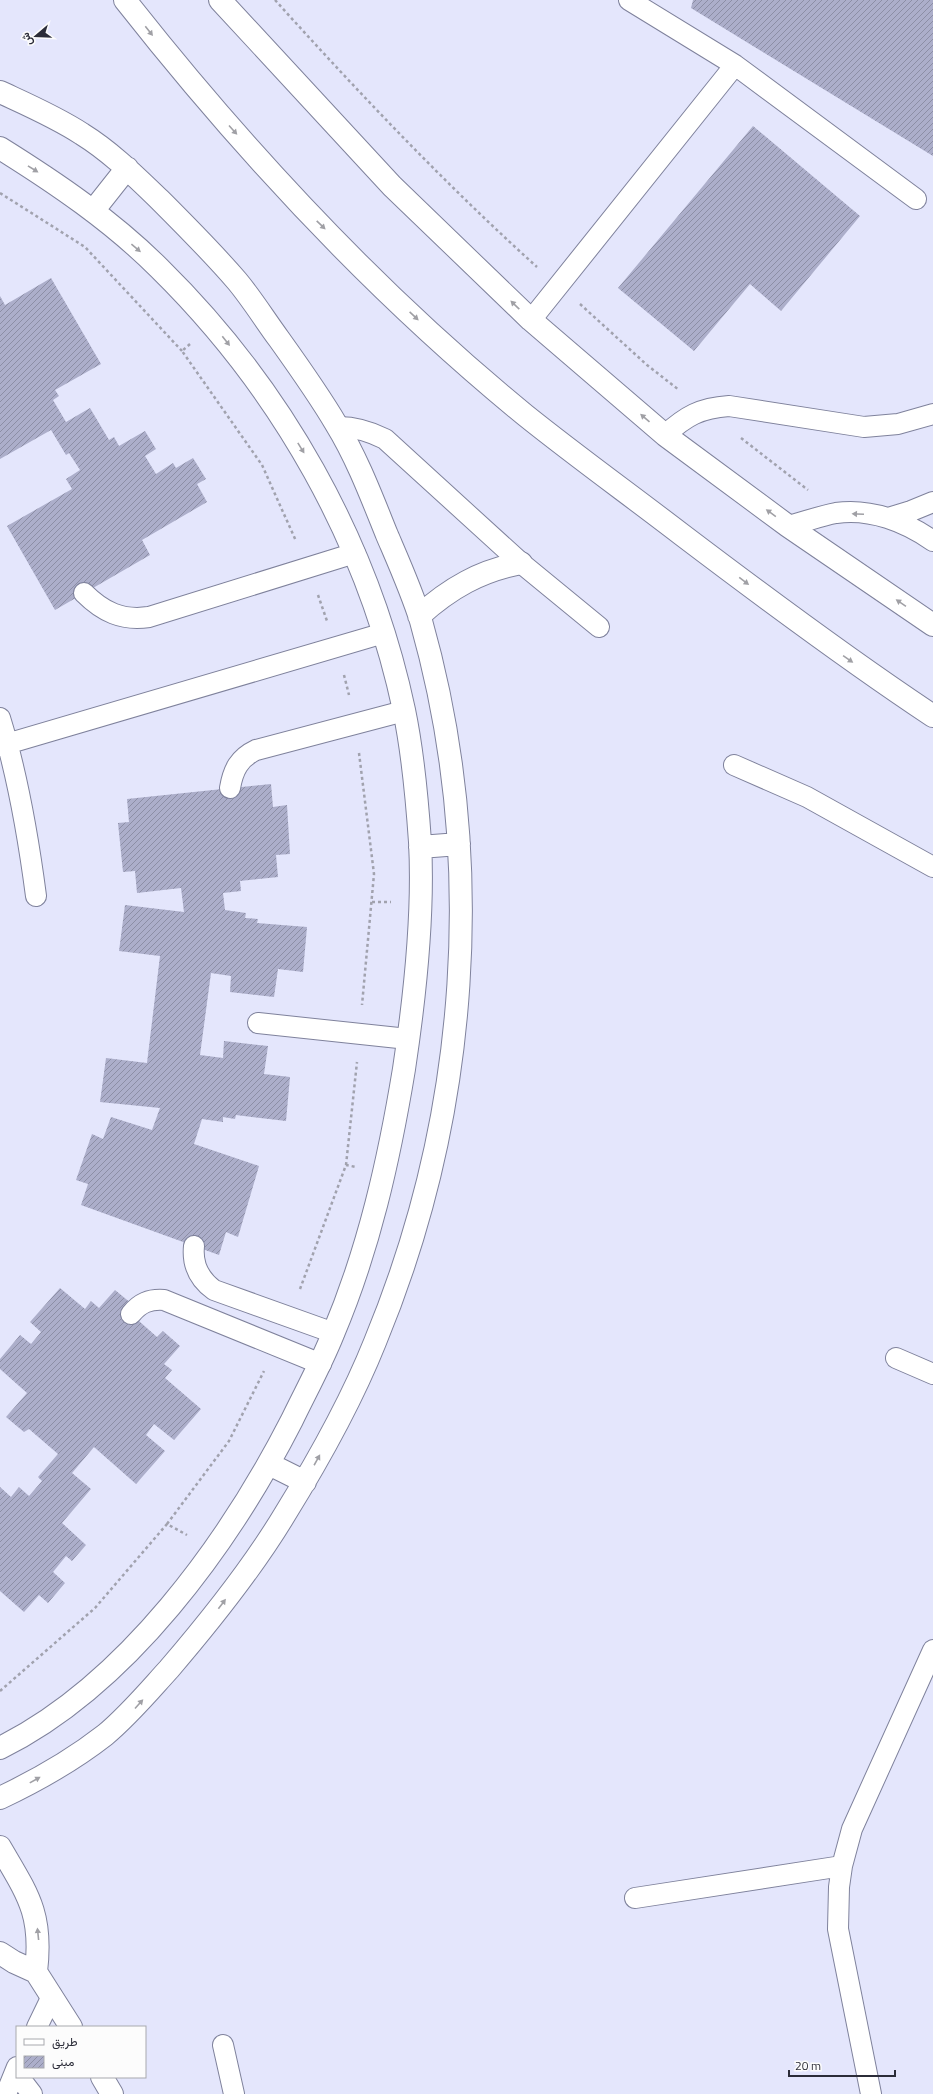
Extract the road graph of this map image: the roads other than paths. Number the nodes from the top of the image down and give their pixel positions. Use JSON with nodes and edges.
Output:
{"nodes":[{"id":1,"x":125,"y":0,"type":"edge"},
{"id":2,"x":220,"y":0,"type":"edge"},
{"id":3,"x":629,"y":0,"type":"edge"},
{"id":4,"x":735,"y":65,"type":"junction"},
{"id":5,"x":0,"y":92,"type":"edge"},
{"id":6,"x":0,"y":148,"type":"edge"},
{"id":7,"x":127,"y":168,"type":"junction"},
{"id":8,"x":916,"y":199,"type":"dead end"},
{"id":9,"x":93,"y":211,"type":"junction"},
{"id":10,"x":531,"y":320,"type":"junction"},
{"id":11,"x":933,"y":414,"type":"edge"},
{"id":12,"x":338,"y":427,"type":"junction"},
{"id":13,"x":665,"y":435,"type":"junction"},
{"id":14,"x":933,"y":502,"type":"edge"},
{"id":15,"x":888,"y":518,"type":"junction"},
{"id":16,"x":788,"y":526,"type":"junction"},
{"id":17,"x":933,"y":541,"type":"edge"},
{"id":18,"x":355,"y":553,"type":"junction"},
{"id":19,"x":521,"y":563,"type":"junction"},
{"id":20,"x":84,"y":593,"type":"dead end"},
{"id":21,"x":419,"y":616,"type":"junction"},
{"id":22,"x":933,"y":625,"type":"edge"},
{"id":23,"x":599,"y":626,"type":"dead end"},
{"id":24,"x":384,"y":633,"type":"junction"},
{"id":25,"x":404,"y":710,"type":"junction"},
{"id":26,"x":933,"y":716,"type":"edge"},
{"id":27,"x":0,"y":718,"type":"edge"},
{"id":28,"x":4,"y":744,"type":"edge"},
{"id":29,"x":734,"y":765,"type":"dead end"},
{"id":30,"x":230,"y":788,"type":"dead end"},
{"id":31,"x":459,"y":844,"type":"junction"},
{"id":32,"x":420,"y":847,"type":"junction"},
{"id":33,"x":933,"y":867,"type":"edge"},
{"id":34,"x":36,"y":896,"type":"dead end"},
{"id":35,"x":258,"y":1023,"type":"dead end"},
{"id":36,"x":408,"y":1039,"type":"junction"},
{"id":37,"x":194,"y":1246,"type":"dead end"},
{"id":38,"x":132,"y":1314,"type":"dead end"},
{"id":39,"x":334,"y":1332,"type":"junction"},
{"id":40,"x":896,"y":1358,"type":"dead end"},
{"id":41,"x":321,"y":1364,"type":"junction"},
{"id":42,"x":933,"y":1374,"type":"edge"},
{"id":43,"x":269,"y":1464,"type":"junction"},
{"id":44,"x":305,"y":1482,"type":"junction"},
{"id":45,"x":933,"y":1650,"type":"edge"},
{"id":46,"x":0,"y":1748,"type":"edge"},
{"id":47,"x":0,"y":1798,"type":"edge"},
{"id":48,"x":0,"y":1847,"type":"edge"},
{"id":49,"x":842,"y":1866,"type":"junction"},
{"id":50,"x":635,"y":1898,"type":"dead end"},
{"id":51,"x":0,"y":1953,"type":"edge"},
{"id":52,"x":36,"y":1972,"type":"junction"},
{"id":53,"x":52,"y":1996,"type":"junction"},
{"id":54,"x":37,"y":2026,"type":"edge"},
{"id":55,"x":70,"y":2026,"type":"edge"},
{"id":56,"x":223,"y":2045,"type":"dead end"},
{"id":57,"x":14,"y":2073,"type":"edge"},
{"id":58,"x":18,"y":2078,"type":"edge"},
{"id":59,"x":103,"y":2078,"type":"edge"},
{"id":60,"x":6,"y":2094,"type":"edge"},
{"id":61,"x":32,"y":2094,"type":"edge"},
{"id":62,"x":112,"y":2094,"type":"edge"},
{"id":63,"x":234,"y":2094,"type":"edge"},
{"id":64,"x":871,"y":2094,"type":"edge"}],
"edges":[{"from":1,"to":26,"type":"street","one_way":true},
{"from":10,"to":2,"type":"street","one_way":true},
{"from":3,"to":4,"type":"lane"},
{"from":4,"to":8,"type":"lane"},
{"from":4,"to":10,"type":"lane"},
{"from":5,"to":7,"type":"street"},
{"from":6,"to":9,"type":"street","one_way":true},
{"from":7,"to":9,"type":"street"},
{"from":7,"to":12,"type":"street"},
{"from":9,"to":18,"type":"street","one_way":true},
{"from":13,"to":10,"type":"street","one_way":true},
{"from":11,"to":13,"type":"lane"},
{"from":12,"to":19,"type":"lane"},
{"from":12,"to":21,"type":"street"},
{"from":16,"to":13,"type":"street","one_way":true},
{"from":14,"to":15,"type":"lane"},
{"from":15,"to":16,"type":"lane","one_way":true},
{"from":15,"to":17,"type":"lane"},
{"from":22,"to":16,"type":"street","one_way":true},
{"from":18,"to":20,"type":"lane"},
{"from":18,"to":24,"type":"street"},
{"from":19,"to":21,"type":"street"},
{"from":19,"to":23,"type":"lane"},
{"from":21,"to":31,"type":"street"},
{"from":24,"to":25,"type":"street"},
{"from":24,"to":28,"type":"lane"},
{"from":25,"to":30,"type":"lane"},
{"from":25,"to":32,"type":"street"},
{"from":27,"to":28,"type":"lane"},
{"from":28,"to":34,"type":"lane"},
{"from":29,"to":33,"type":"lane"},
{"from":31,"to":32,"type":"street"},
{"from":44,"to":31,"type":"street","one_way":true},
{"from":32,"to":36,"type":"street"},
{"from":35,"to":36,"type":"lane"},
{"from":36,"to":39,"type":"street"},
{"from":37,"to":39,"type":"lane"},
{"from":38,"to":41,"type":"lane"},
{"from":39,"to":41,"type":"street"},
{"from":40,"to":42,"type":"lane"},
{"from":41,"to":43,"type":"street"},
{"from":43,"to":44,"type":"street"},
{"from":43,"to":46,"type":"street"},
{"from":47,"to":44,"type":"street","one_way":true},
{"from":45,"to":49,"type":"lane"},
{"from":52,"to":48,"type":"street","one_way":true},
{"from":49,"to":50,"type":"lane"},
{"from":49,"to":64,"type":"lane"},
{"from":51,"to":52,"type":"street"},
{"from":52,"to":53,"type":"street"},
{"from":53,"to":54,"type":"lane"},
{"from":53,"to":55,"type":"street"},
{"from":56,"to":63,"type":"lane"},
{"from":57,"to":60,"type":"lane"},
{"from":58,"to":61,"type":"lane"},
{"from":59,"to":62,"type":"street"}]}
